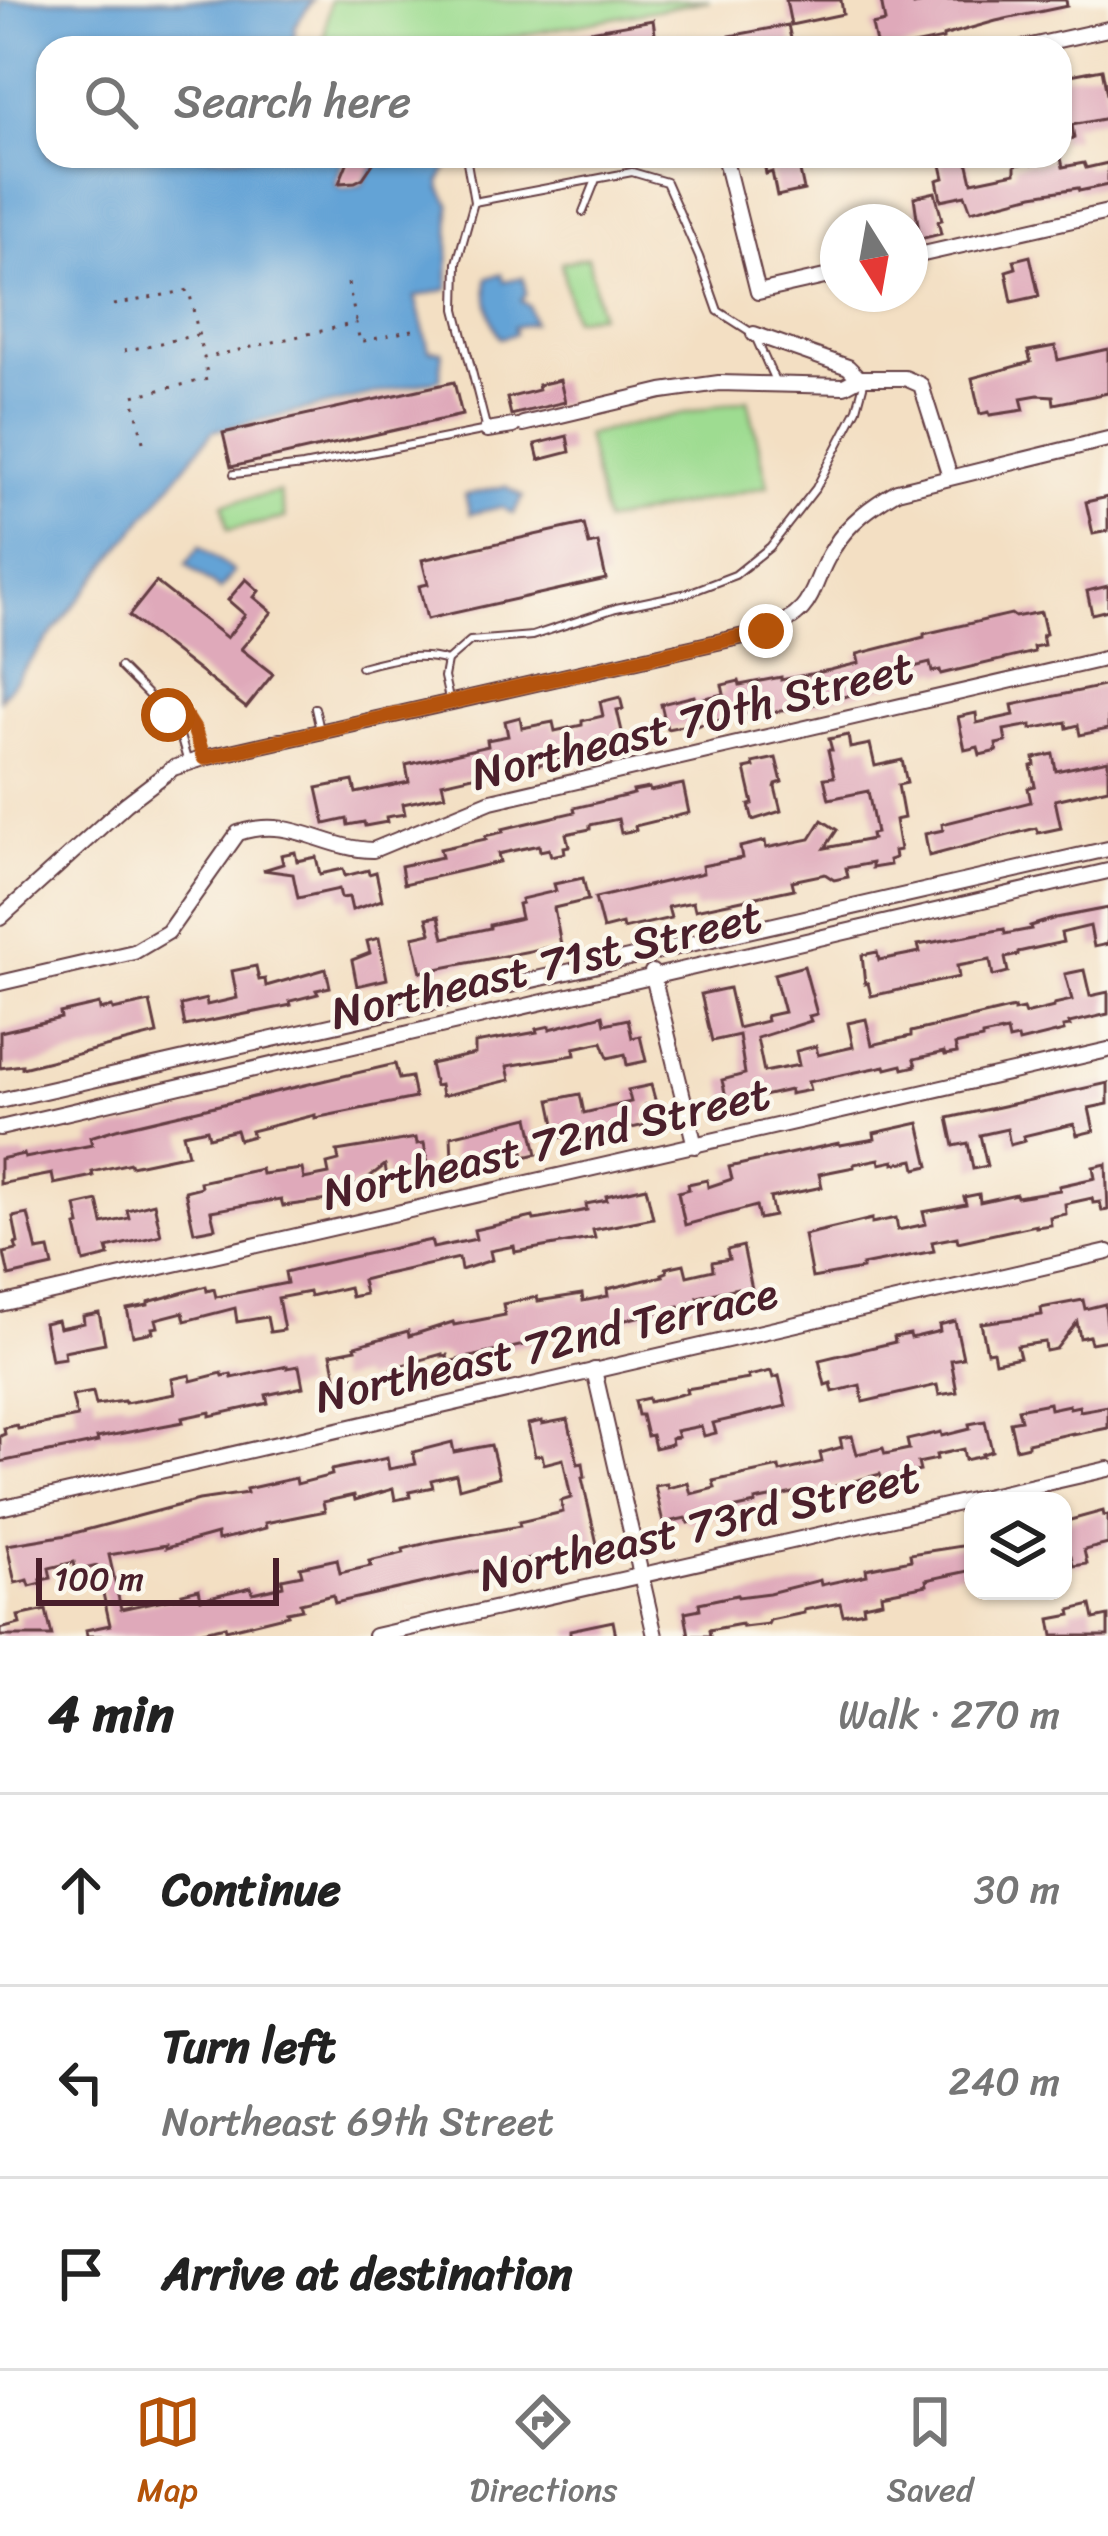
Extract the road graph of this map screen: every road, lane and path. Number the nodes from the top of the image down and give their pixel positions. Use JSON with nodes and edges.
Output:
{"nodes":[{"id":1,"x":1108,"y":29,"type":"edge"},
{"id":2,"x":1072,"y":37,"type":"edge"},
{"id":3,"x":468,"y":168,"type":"edge"},
{"id":4,"x":727,"y":168,"type":"edge"},
{"id":5,"x":596,"y":180,"type":"junction"},
{"id":6,"x":474,"y":202,"type":"junction"},
{"id":7,"x":583,"y":212,"type":"dead end"},
{"id":8,"x":1108,"y":212,"type":"edge"},
{"id":9,"x":928,"y":253,"type":"edge"},
{"id":10,"x":820,"y":278,"type":"edge"},
{"id":11,"x":348,"y":283,"type":"dead end"},
{"id":12,"x":114,"y":305,"type":"dead end"},
{"id":13,"x":356,"y":323,"type":"junction"},
{"id":14,"x":421,"y":328,"type":"dead end"},
{"id":15,"x":754,"y":334,"type":"junction"},
{"id":16,"x":199,"y":335,"type":"junction"},
{"id":17,"x":124,"y":351,"type":"dead end"},
{"id":18,"x":204,"y":358,"type":"junction"},
{"id":19,"x":862,"y":379,"type":"junction"},
{"id":20,"x":776,"y":384,"type":"junction"},
{"id":21,"x":487,"y":430,"type":"junction"},
{"id":22,"x":1108,"y":440,"type":"edge"},
{"id":23,"x":143,"y":442,"type":"dead end"},
{"id":24,"x":234,"y":474,"type":"dead end"},
{"id":25,"x":950,"y":476,"type":"junction"},
{"id":26,"x":1108,"y":658,"type":"edge"},
{"id":27,"x":447,"y":661,"type":"junction"},
{"id":28,"x":120,"y":667,"type":"dead end"},
{"id":29,"x":362,"y":667,"type":"dead end"},
{"id":30,"x":449,"y":700,"type":"junction"},
{"id":31,"x":315,"y":708,"type":"dead end"},
{"id":32,"x":168,"y":715,"type":"junction"},
{"id":33,"x":320,"y":730,"type":"junction"},
{"id":34,"x":196,"y":760,"type":"junction"},
{"id":35,"x":1108,"y":849,"type":"edge"},
{"id":36,"x":1108,"y":871,"type":"edge"},
{"id":37,"x":0,"y":918,"type":"edge"},
{"id":38,"x":648,"y":955,"type":"junction"},
{"id":39,"x":653,"y":976,"type":"junction"},
{"id":40,"x":0,"y":983,"type":"edge"},
{"id":41,"x":1108,"y":1050,"type":"edge"},
{"id":42,"x":0,"y":1101,"type":"edge"},
{"id":43,"x":0,"y":1128,"type":"edge"},
{"id":44,"x":695,"y":1146,"type":"junction"},
{"id":45,"x":1108,"y":1252,"type":"edge"},
{"id":46,"x":0,"y":1304,"type":"edge"},
{"id":47,"x":594,"y":1370,"type":"junction"},
{"id":48,"x":1108,"y":1469,"type":"edge"},
{"id":49,"x":0,"y":1508,"type":"edge"},
{"id":50,"x":641,"y":1575,"type":"junction"},
{"id":51,"x":375,"y":1636,"type":"edge"},
{"id":52,"x":655,"y":1636,"type":"edge"}],
"edges":[{"from":1,"to":2,"type":"street"},
{"from":3,"to":6,"type":"lane"},
{"from":4,"to":10,"type":"street"},
{"from":5,"to":6,"type":"lane"},
{"from":5,"to":7,"type":"lane"},
{"from":5,"to":15,"type":"lane"},
{"from":6,"to":21,"type":"lane"},
{"from":8,"to":9,"type":"street"},
{"from":11,"to":13,"type":"path"},
{"from":12,"to":16,"type":"path"},
{"from":13,"to":14,"type":"path"},
{"from":13,"to":18,"type":"path"},
{"from":15,"to":19,"type":"street"},
{"from":15,"to":20,"type":"lane"},
{"from":16,"to":17,"type":"path"},
{"from":16,"to":18,"type":"path"},
{"from":18,"to":23,"type":"path"},
{"from":19,"to":20,"type":"street"},
{"from":19,"to":25,"type":"street"},
{"from":19,"to":27,"type":"lane"},
{"from":20,"to":21,"type":"street"},
{"from":21,"to":24,"type":"lane"},
{"from":22,"to":25,"type":"street"},
{"from":25,"to":30,"type":"street"},
{"from":26,"to":40,"type":"street","name":"Northeast 70th Street"},
{"from":27,"to":29,"type":"lane"},
{"from":27,"to":30,"type":"lane"},
{"from":28,"to":32,"type":"lane"},
{"from":30,"to":33,"type":"street"},
{"from":31,"to":33,"type":"lane"},
{"from":32,"to":34,"type":"lane"},
{"from":32,"to":34,"type":"lane"},
{"from":33,"to":34,"type":"street"},
{"from":34,"to":37,"type":"street"},
{"from":35,"to":38,"type":"street","name":"Northeast 71st Street"},
{"from":36,"to":39,"type":"street","name":"Northeast 71st Street"},
{"from":38,"to":39,"type":"street"},
{"from":38,"to":42,"type":"street","name":"Northeast 71st Street"},
{"from":39,"to":43,"type":"street","name":"Northeast 71st Street"},
{"from":39,"to":44,"type":"street"},
{"from":41,"to":44,"type":"street","name":"Northeast 72nd Street"},
{"from":44,"to":46,"type":"street","name":"Northeast 72nd Street"},
{"from":45,"to":47,"type":"street","name":"Northeast 72nd Terrace"},
{"from":47,"to":49,"type":"street","name":"Northeast 72nd Terrace"},
{"from":47,"to":50,"type":"street"},
{"from":48,"to":50,"type":"street","name":"Northeast 73rd Street"},
{"from":50,"to":51,"type":"street","name":"Northeast 73rd Street"},
{"from":50,"to":52,"type":"street"}]}
